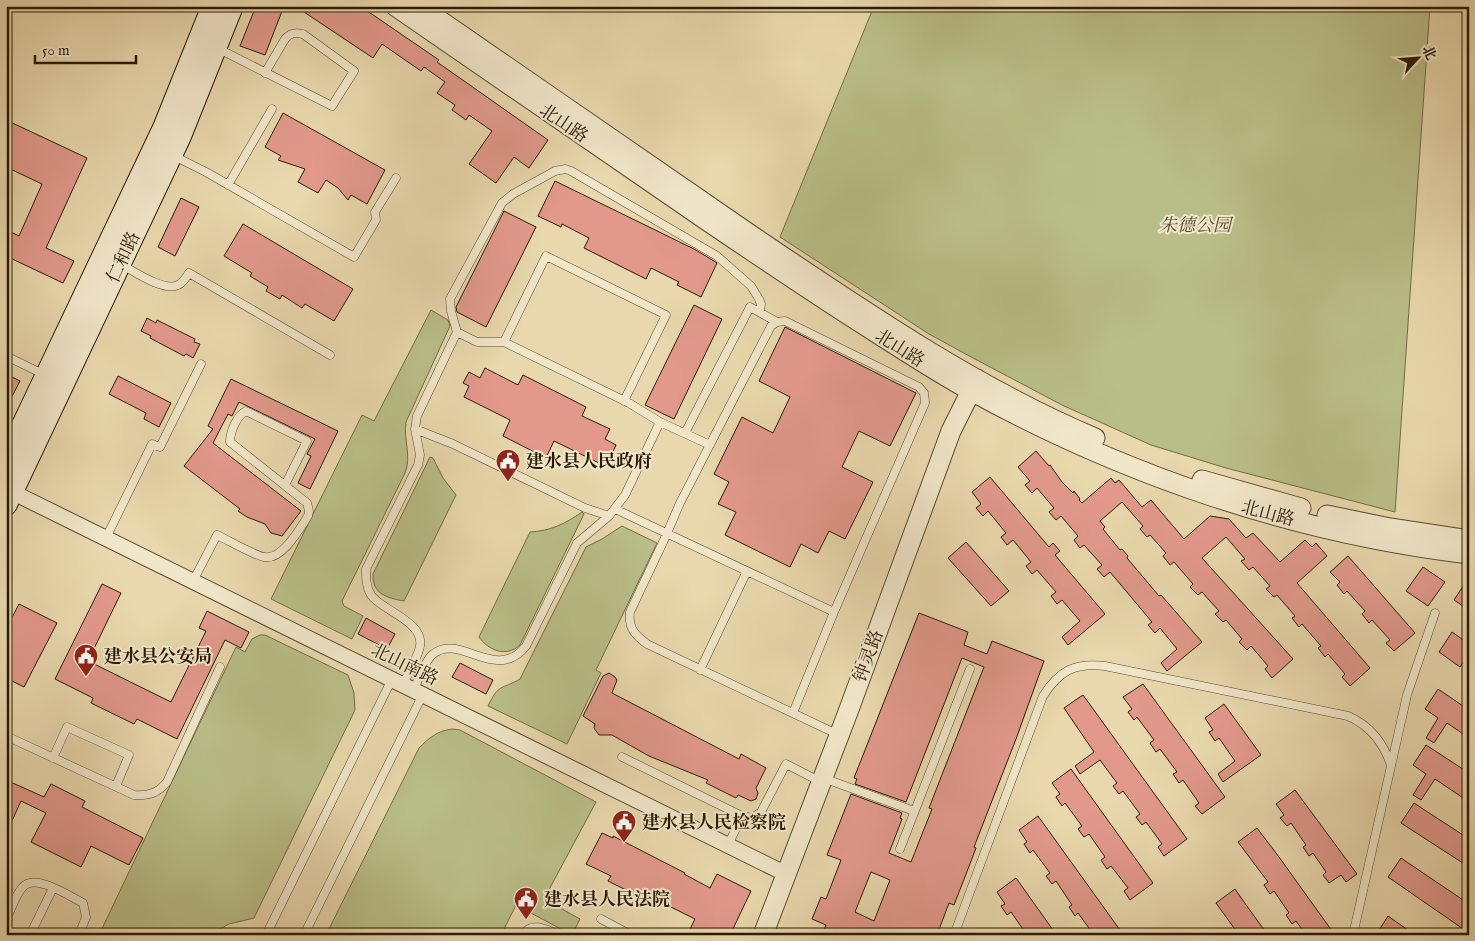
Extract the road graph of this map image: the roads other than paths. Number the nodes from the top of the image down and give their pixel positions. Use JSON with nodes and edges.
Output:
{"nodes":[{"id":1,"x":213,"y":6,"type":"edge"},
{"id":2,"x":232,"y":6,"type":"edge"},
{"id":3,"x":395,"y":6,"type":"edge"},
{"id":4,"x":419,"y":6,"type":"edge"},
{"id":5,"x":216,"y":48,"type":"junction"},
{"id":6,"x":266,"y":73,"type":"junction"},
{"id":7,"x":272,"y":108,"type":"dead end"},
{"id":8,"x":171,"y":154,"type":"junction"},
{"id":9,"x":396,"y":178,"type":"dead end"},
{"id":10,"x":228,"y":184,"type":"junction"},
{"id":11,"x":120,"y":264,"type":"junction"},
{"id":12,"x":760,"y":311,"type":"junction"},
{"id":13,"x":777,"y":322,"type":"junction"},
{"id":14,"x":457,"y":332,"type":"junction"},
{"id":15,"x":504,"y":342,"type":"junction"},
{"id":16,"x":330,"y":354,"type":"dead end"},
{"id":17,"x":6,"y":356,"type":"edge"},
{"id":18,"x":201,"y":364,"type":"dead end"},
{"id":19,"x":47,"y":376,"type":"junction"},
{"id":20,"x":974,"y":384,"type":"junction"},
{"id":21,"x":624,"y":401,"type":"junction"},
{"id":22,"x":660,"y":422,"type":"junction"},
{"id":23,"x":414,"y":430,"type":"junction"},
{"id":24,"x":685,"y":434,"type":"junction"},
{"id":25,"x":710,"y":445,"type":"junction"},
{"id":26,"x":6,"y":461,"type":"edge"},
{"id":27,"x":285,"y":485,"type":"junction"},
{"id":28,"x":8,"y":495,"type":"edge"},
{"id":29,"x":615,"y":508,"type":"junction"},
{"id":30,"x":609,"y":516,"type":"junction"},
{"id":31,"x":667,"y":533,"type":"junction"},
{"id":32,"x":106,"y":538,"type":"junction"},
{"id":33,"x":1469,"y":540,"type":"edge"},
{"id":34,"x":1469,"y":554,"type":"edge"},
{"id":35,"x":747,"y":571,"type":"junction"},
{"id":36,"x":193,"y":581,"type":"junction"},
{"id":37,"x":834,"y":612,"type":"junction"},
{"id":38,"x":1435,"y":613,"type":"dead end"},
{"id":39,"x":220,"y":667,"type":"dead end"},
{"id":40,"x":970,"y":669,"type":"dead end"},
{"id":41,"x":700,"y":670,"type":"junction"},
{"id":42,"x":408,"y":687,"type":"junction"},
{"id":43,"x":793,"y":713,"type":"junction"},
{"id":44,"x":839,"y":735,"type":"junction"},
{"id":45,"x":6,"y":736,"type":"edge"},
{"id":46,"x":622,"y":756,"type":"dead end"},
{"id":47,"x":53,"y":758,"type":"junction"},
{"id":48,"x":1391,"y":765,"type":"junction"},
{"id":49,"x":822,"y":780,"type":"junction"},
{"id":50,"x":116,"y":786,"type":"junction"},
{"id":51,"x":914,"y":811,"type":"junction"},
{"id":52,"x":742,"y":816,"type":"junction"},
{"id":53,"x":728,"y":845,"type":"junction"},
{"id":54,"x":900,"y":849,"type":"dead end"},
{"id":55,"x":786,"y":874,"type":"junction"},
{"id":56,"x":53,"y":888,"type":"junction"},
{"id":57,"x":601,"y":919,"type":"dead end"},
{"id":58,"x":6,"y":920,"type":"edge"},
{"id":59,"x":6,"y":932,"type":"edge"},
{"id":60,"x":11,"y":935,"type":"edge"},
{"id":61,"x":30,"y":935,"type":"edge"},
{"id":62,"x":79,"y":935,"type":"edge"},
{"id":63,"x":266,"y":935,"type":"edge"},
{"id":64,"x":304,"y":935,"type":"edge"},
{"id":65,"x":523,"y":935,"type":"edge"},
{"id":66,"x":558,"y":935,"type":"edge"},
{"id":67,"x":631,"y":935,"type":"edge"},
{"id":68,"x":763,"y":935,"type":"edge"},
{"id":69,"x":954,"y":935,"type":"edge"},
{"id":70,"x":1353,"y":935,"type":"edge"}],
"edges":[{"from":1,"to":19,"type":"main road","name":"仁和路"},
{"from":2,"to":5,"type":"main road","name":"仁和路"},
{"from":3,"to":20,"type":"street","name":"北山路"},
{"from":4,"to":20,"type":"street","name":"北山路"},
{"from":5,"to":6,"type":"lane"},
{"from":5,"to":8,"type":"main road","name":"仁和路"},
{"from":6,"to":6,"type":"lane"},
{"from":7,"to":10,"type":"lane"},
{"from":8,"to":10,"type":"lane"},
{"from":8,"to":11,"type":"main road","name":"仁和路"},
{"from":9,"to":10,"type":"lane"},
{"from":11,"to":16,"type":"lane"},
{"from":11,"to":28,"type":"main road","name":"仁和路"},
{"from":12,"to":13,"type":"lane"},
{"from":12,"to":14,"type":"lane"},
{"from":12,"to":24,"type":"lane"},
{"from":13,"to":25,"type":"lane"},
{"from":13,"to":37,"type":"lane"},
{"from":14,"to":15,"type":"lane"},
{"from":14,"to":23,"type":"lane"},
{"from":15,"to":21,"type":"lane"},
{"from":15,"to":21,"type":"lane"},
{"from":17,"to":19,"type":"lane"},
{"from":18,"to":32,"type":"lane"},
{"from":19,"to":26,"type":"main road","name":"仁和路"},
{"from":20,"to":33,"type":"street","name":"北山路"},
{"from":20,"to":34,"type":"street","name":"北山路"},
{"from":20,"to":44,"type":"street","name":"钟灵路"},
{"from":21,"to":22,"type":"lane"},
{"from":22,"to":24,"type":"lane"},
{"from":22,"to":29,"type":"lane"},
{"from":23,"to":30,"type":"lane"},
{"from":23,"to":42,"type":"lane"},
{"from":24,"to":25,"type":"lane"},
{"from":25,"to":31,"type":"lane"},
{"from":27,"to":27,"type":"lane"},
{"from":27,"to":36,"type":"lane"},
{"from":28,"to":32,"type":"street","name":"北山南路"},
{"from":29,"to":30,"type":"lane"},
{"from":29,"to":31,"type":"lane"},
{"from":30,"to":42,"type":"lane"},
{"from":31,"to":35,"type":"lane"},
{"from":31,"to":41,"type":"lane"},
{"from":32,"to":36,"type":"street","name":"北山南路"},
{"from":35,"to":37,"type":"lane"},
{"from":35,"to":41,"type":"lane"},
{"from":36,"to":42,"type":"street","name":"北山南路"},
{"from":37,"to":43,"type":"lane"},
{"from":38,"to":48,"type":"lane"},
{"from":39,"to":50,"type":"lane"},
{"from":40,"to":51,"type":"lane"},
{"from":41,"to":43,"type":"lane"},
{"from":42,"to":53,"type":"street","name":"北山南路"},
{"from":42,"to":63,"type":"lane"},
{"from":42,"to":64,"type":"lane"},
{"from":43,"to":44,"type":"lane"},
{"from":44,"to":49,"type":"street","name":"钟灵路"},
{"from":45,"to":47,"type":"lane"},
{"from":46,"to":52,"type":"lane"},
{"from":47,"to":50,"type":"lane"},
{"from":47,"to":50,"type":"lane"},
{"from":48,"to":69,"type":"lane"},
{"from":48,"to":70,"type":"lane"},
{"from":49,"to":51,"type":"lane"},
{"from":49,"to":52,"type":"lane"},
{"from":49,"to":55,"type":"street","name":"钟灵路"},
{"from":51,"to":54,"type":"lane"},
{"from":52,"to":53,"type":"lane"},
{"from":53,"to":55,"type":"street","name":"北山南路"},
{"from":55,"to":68,"type":"street","name":"钟灵路"},
{"from":56,"to":58,"type":"lane"},
{"from":56,"to":61,"type":"lane"},
{"from":56,"to":62,"type":"lane"},
{"from":57,"to":67,"type":"lane"},
{"from":59,"to":60,"type":"lane"},
{"from":65,"to":66,"type":"lane"}]}
